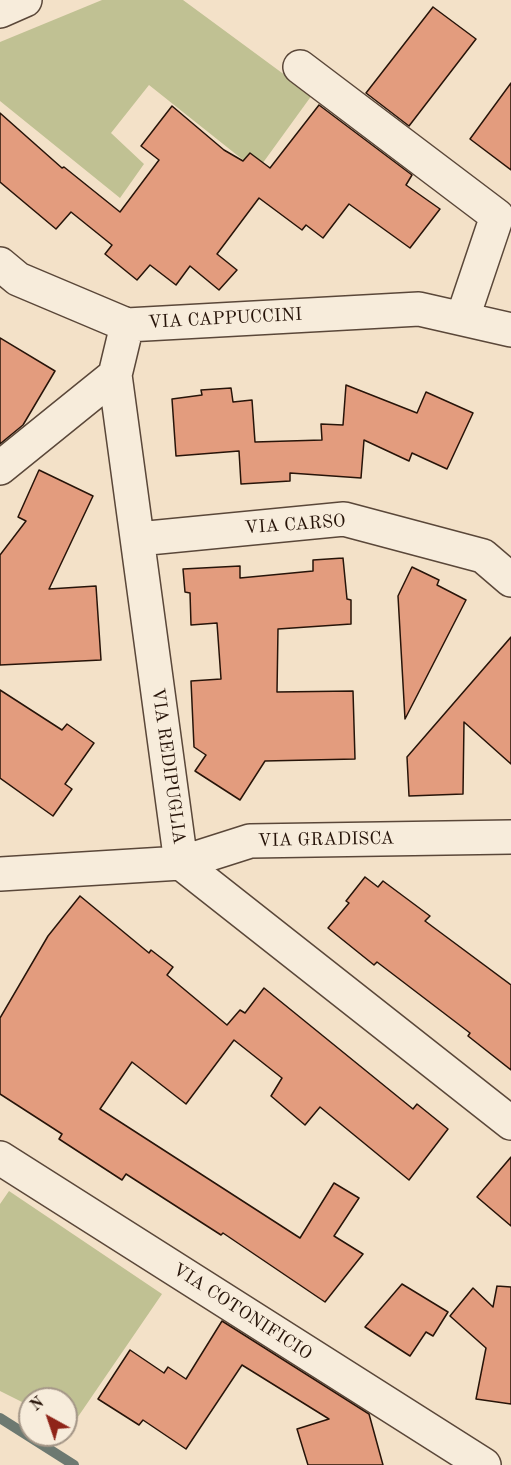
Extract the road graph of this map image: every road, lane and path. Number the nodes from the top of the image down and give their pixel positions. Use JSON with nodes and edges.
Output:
{"nodes":[{"id":1,"x":26,"y":0,"type":"edge"},
{"id":2,"x":0,"y":11,"type":"edge"},
{"id":3,"x":300,"y":68,"type":"dead end"},
{"id":4,"x":0,"y":264,"type":"edge"},
{"id":5,"x":463,"y":317,"type":"junction"},
{"id":6,"x":127,"y":325,"type":"junction"},
{"id":7,"x":511,"y":330,"type":"edge"},
{"id":8,"x":115,"y":375,"type":"junction"},
{"id":9,"x":0,"y":468,"type":"edge"},
{"id":10,"x":138,"y":539,"type":"junction"},
{"id":11,"x":511,"y":580,"type":"edge"},
{"id":12,"x":511,"y":837,"type":"edge"},
{"id":13,"x":182,"y":863,"type":"junction"},
{"id":14,"x":0,"y":874,"type":"edge"},
{"id":15,"x":511,"y":1123,"type":"edge"},
{"id":16,"x":0,"y":1158,"type":"edge"},
{"id":17,"x":484,"y":1465,"type":"edge"}],
"edges":[{"from":1,"to":2,"type":"street"},
{"from":3,"to":5,"type":"street"},
{"from":4,"to":6,"type":"street","name":"VIA CAPPUCCINI"},
{"from":5,"to":6,"type":"street","name":"VIA CAPPUCCINI"},
{"from":5,"to":7,"type":"street","name":"VIA CAPPUCCINI"},
{"from":6,"to":8,"type":"street","name":"VIA REDIPUGLIA"},
{"from":8,"to":9,"type":"street"},
{"from":8,"to":10,"type":"street","name":"VIA REDIPUGLIA"},
{"from":10,"to":11,"type":"street","name":"VIA CARSO"},
{"from":10,"to":13,"type":"street","name":"VIA REDIPUGLIA"},
{"from":12,"to":13,"type":"street","name":"VIA GRADISCA"},
{"from":13,"to":14,"type":"street","name":"VIA GRADISCA"},
{"from":13,"to":15,"type":"street","name":"VIA REDIPUGLIA"},
{"from":16,"to":17,"type":"street","name":"VIA COTONIFICIO"}]}
